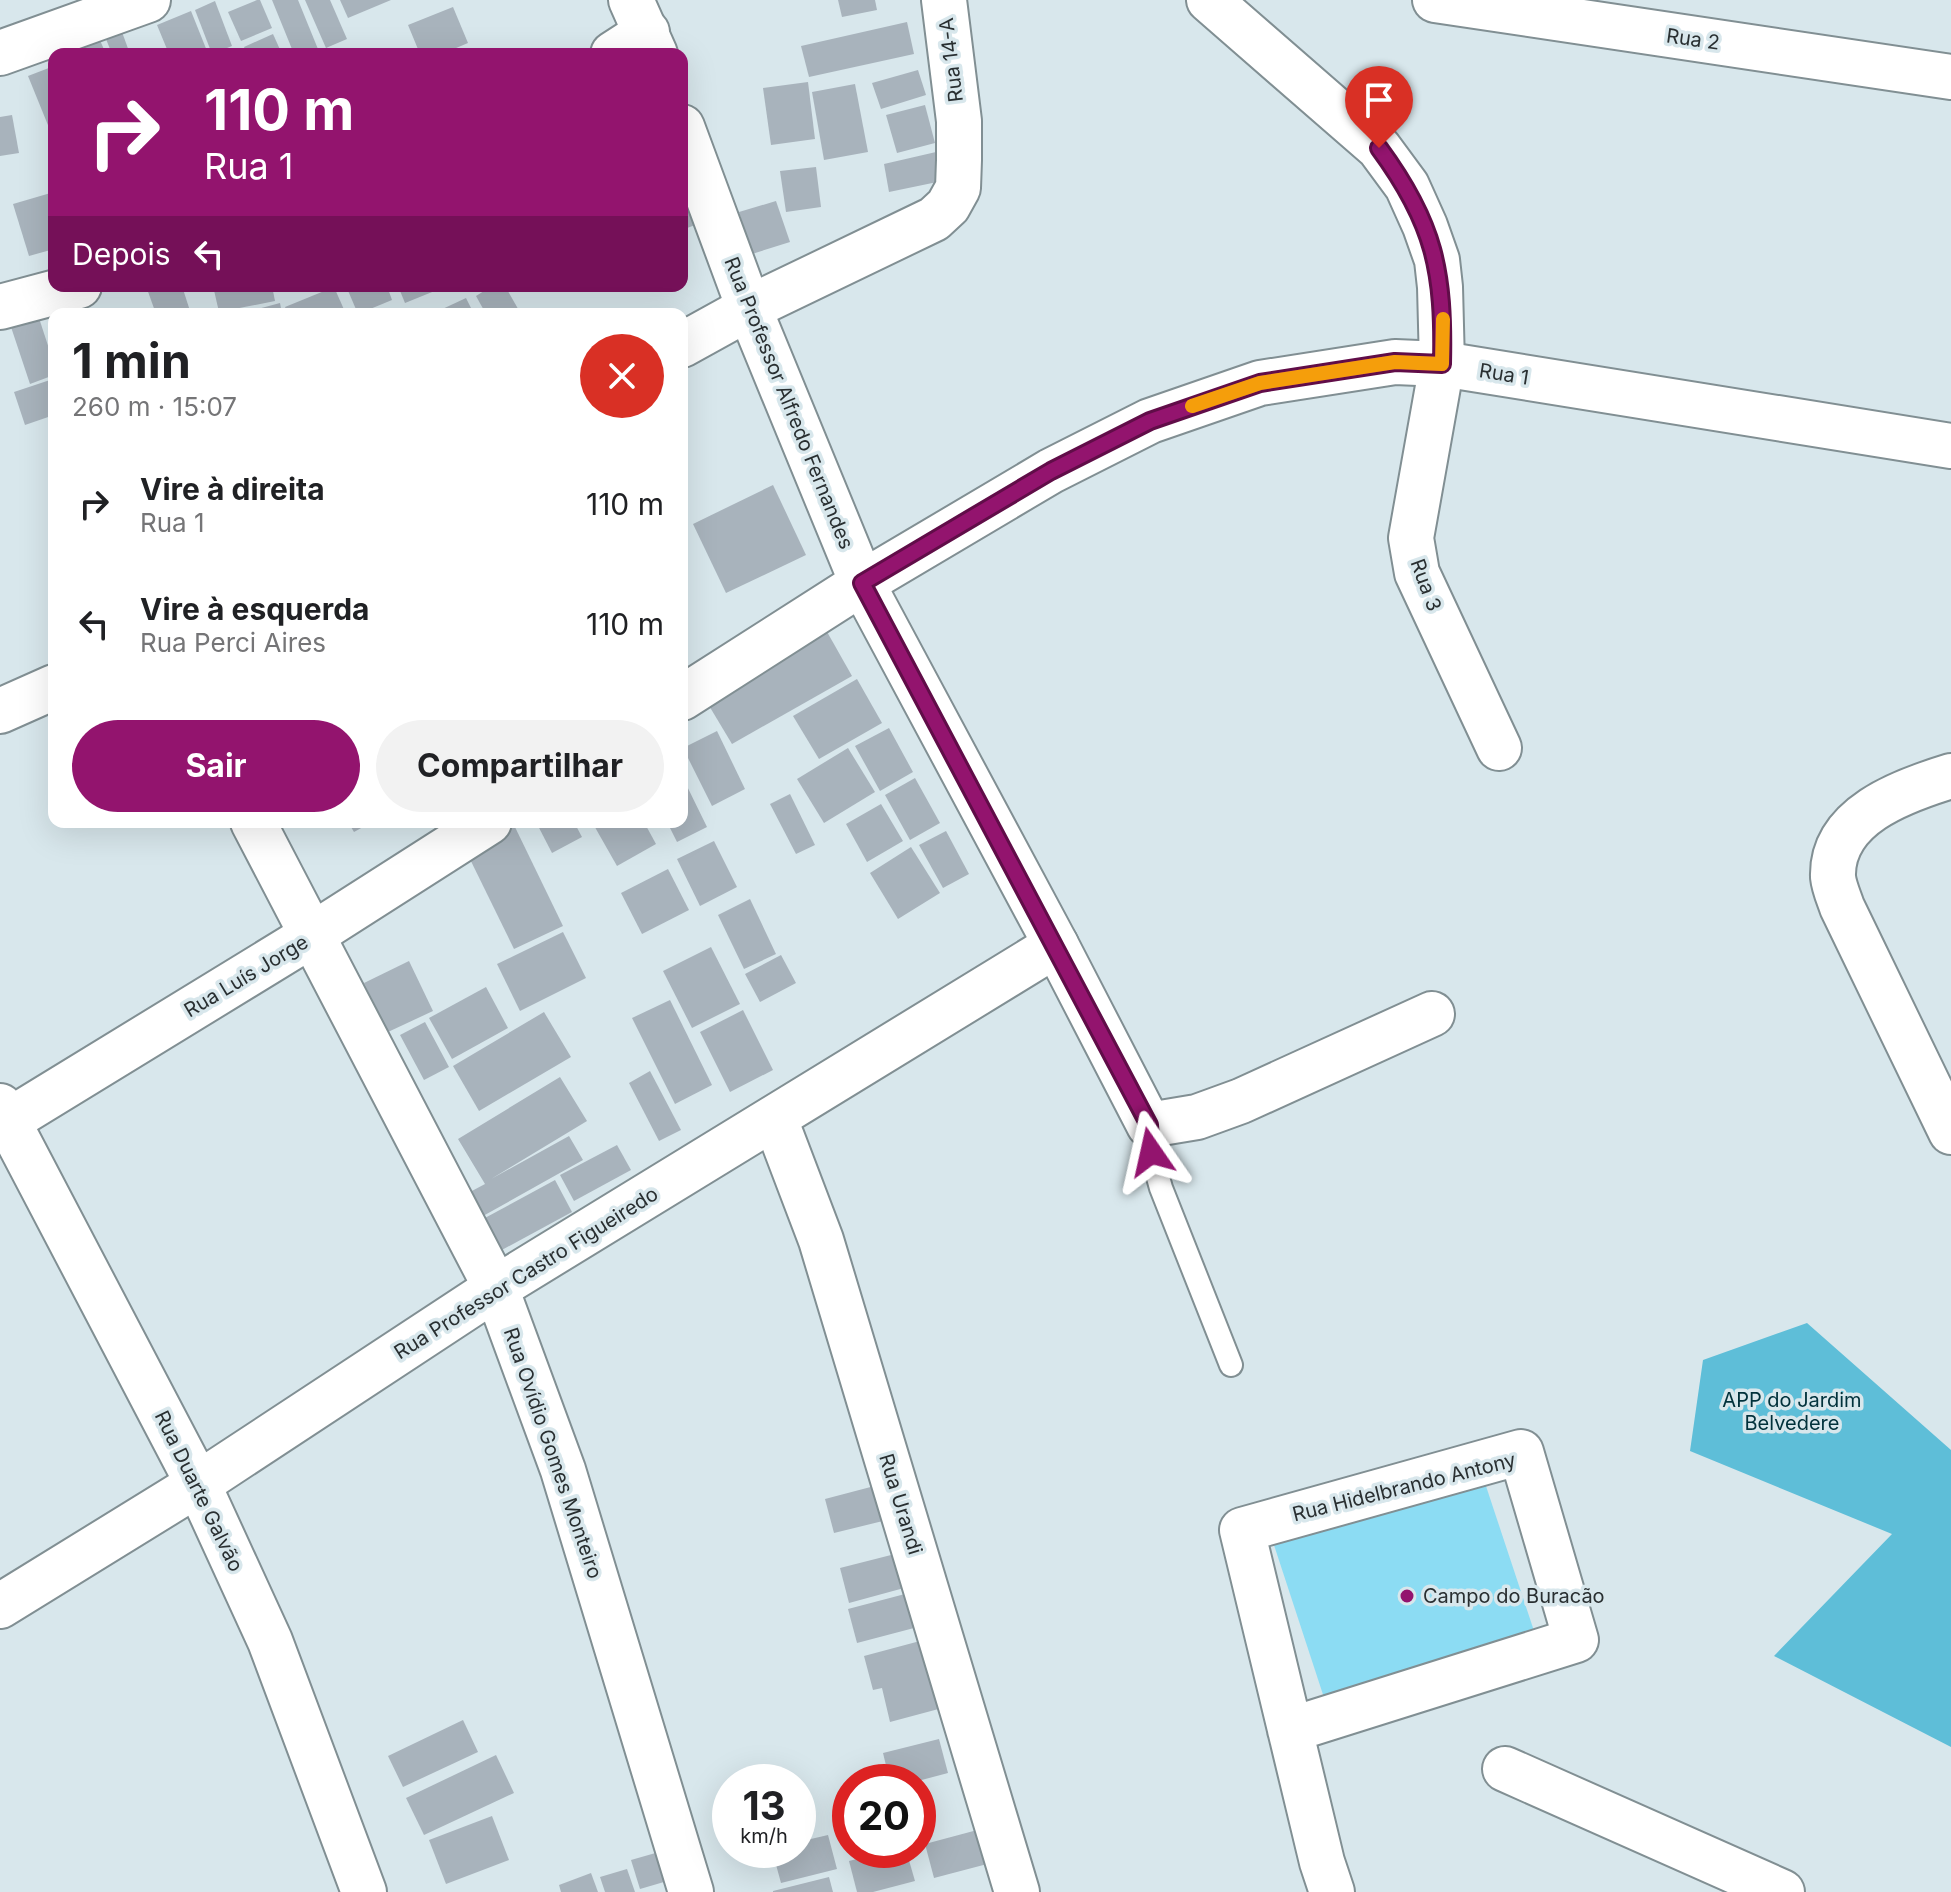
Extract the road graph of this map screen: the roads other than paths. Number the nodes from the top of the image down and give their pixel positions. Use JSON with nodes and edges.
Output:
{"nodes":[{"id":1,"x":148,"y":0,"type":"edge"},
{"id":2,"x":944,"y":0,"type":"edge"},
{"id":3,"x":1209,"y":0,"type":"edge"},
{"id":4,"x":1435,"y":0,"type":"edge"},
{"id":5,"x":0,"y":53,"type":"edge"},
{"id":6,"x":1951,"y":77,"type":"edge"},
{"id":7,"x":688,"y":143,"type":"edge"},
{"id":8,"x":56,"y":292,"type":"edge"},
{"id":9,"x":0,"y":307,"type":"edge"},
{"id":10,"x":749,"y":308,"type":"junction"},
{"id":11,"x":688,"y":342,"type":"edge"},
{"id":12,"x":1442,"y":364,"type":"junction"},
{"id":13,"x":1951,"y":446,"type":"edge"},
{"id":14,"x":862,"y":583,"type":"junction"},
{"id":15,"x":48,"y":690,"type":"edge"},
{"id":16,"x":688,"y":694,"type":"edge"},
{"id":17,"x":0,"y":711,"type":"edge"},
{"id":18,"x":1499,"y":748,"type":"dead end"},
{"id":19,"x":1951,"y":776,"type":"edge"},
{"id":20,"x":256,"y":828,"type":"edge"},
{"id":21,"x":480,"y":828,"type":"edge"},
{"id":22,"x":312,"y":935,"type":"junction"},
{"id":23,"x":1056,"y":945,"type":"junction"},
{"id":24,"x":1432,"y":1014,"type":"dead end"},
{"id":25,"x":3,"y":1117,"type":"edge"},
{"id":26,"x":775,"y":1119,"type":"junction"},
{"id":27,"x":1149,"y":1125,"type":"junction"},
{"id":28,"x":1951,"y":1132,"type":"edge"},
{"id":29,"x":496,"y":1288,"type":"junction"},
{"id":30,"x":1231,"y":1365,"type":"dead end"},
{"id":31,"x":198,"y":1484,"type":"junction"},
{"id":32,"x":0,"y":1606,"type":"edge"},
{"id":33,"x":1290,"y":1730,"type":"junction"},
{"id":34,"x":1505,"y":1769,"type":"dead end"},
{"id":35,"x":364,"y":1892,"type":"edge"},
{"id":36,"x":691,"y":1892,"type":"edge"},
{"id":37,"x":1017,"y":1892,"type":"edge"},
{"id":38,"x":1332,"y":1892,"type":"edge"},
{"id":39,"x":1782,"y":1892,"type":"edge"}],
"edges":[{"from":1,"to":5,"type":"street"},
{"from":2,"to":10,"type":"street","name":"Rua 14-A"},
{"from":3,"to":12,"type":"street","name":"Rua 3"},
{"from":4,"to":6,"type":"street","name":"Rua 2"},
{"from":7,"to":10,"type":"street","name":"Rua Professor Alfredo Fernandes"},
{"from":8,"to":9,"type":"street"},
{"from":10,"to":11,"type":"street","name":"Rua 14-A"},
{"from":10,"to":14,"type":"street","name":"Rua Professor Alfredo Fernandes"},
{"from":12,"to":13,"type":"street","name":"Rua 1"},
{"from":12,"to":14,"type":"street","name":"Rua 1"},
{"from":12,"to":18,"type":"street","name":"Rua 3"},
{"from":14,"to":16,"type":"street"},
{"from":14,"to":23,"type":"street","name":"Rua Professor Alfredo Fernandes"},
{"from":15,"to":17,"type":"street"},
{"from":19,"to":28,"type":"street"},
{"from":20,"to":22,"type":"street","name":"Rua Ovídio Gomes Monteiro"},
{"from":21,"to":22,"type":"street","name":"Rua Luís Jorge"},
{"from":22,"to":25,"type":"street","name":"Rua Luís Jorge"},
{"from":22,"to":29,"type":"street","name":"Rua Ovídio Gomes Monteiro"},
{"from":23,"to":26,"type":"street","name":"Rua Professor Castro Figueiredo"},
{"from":23,"to":27,"type":"street","name":"Rua Professor Alfredo Fernandes"},
{"from":24,"to":27,"type":"street"},
{"from":25,"to":31,"type":"street","name":"Rua Duarte Galvão"},
{"from":26,"to":29,"type":"street","name":"Rua Professor Castro Figueiredo"},
{"from":26,"to":37,"type":"street","name":"Rua Urandi"},
{"from":27,"to":30,"type":"lane"},
{"from":29,"to":31,"type":"street","name":"Rua Professor Castro Figueiredo"},
{"from":29,"to":36,"type":"street","name":"Rua Ovídio Gomes Monteiro"},
{"from":31,"to":32,"type":"street","name":"Rua Professor Castro Figueiredo"},
{"from":31,"to":35,"type":"street","name":"Rua Duarte Galvão"},
{"from":33,"to":33,"type":"street","name":"Rua Hidelbrando Antony"},
{"from":33,"to":38,"type":"street","name":"Rua Hidelbrando Antony"},
{"from":34,"to":39,"type":"street"}]}
